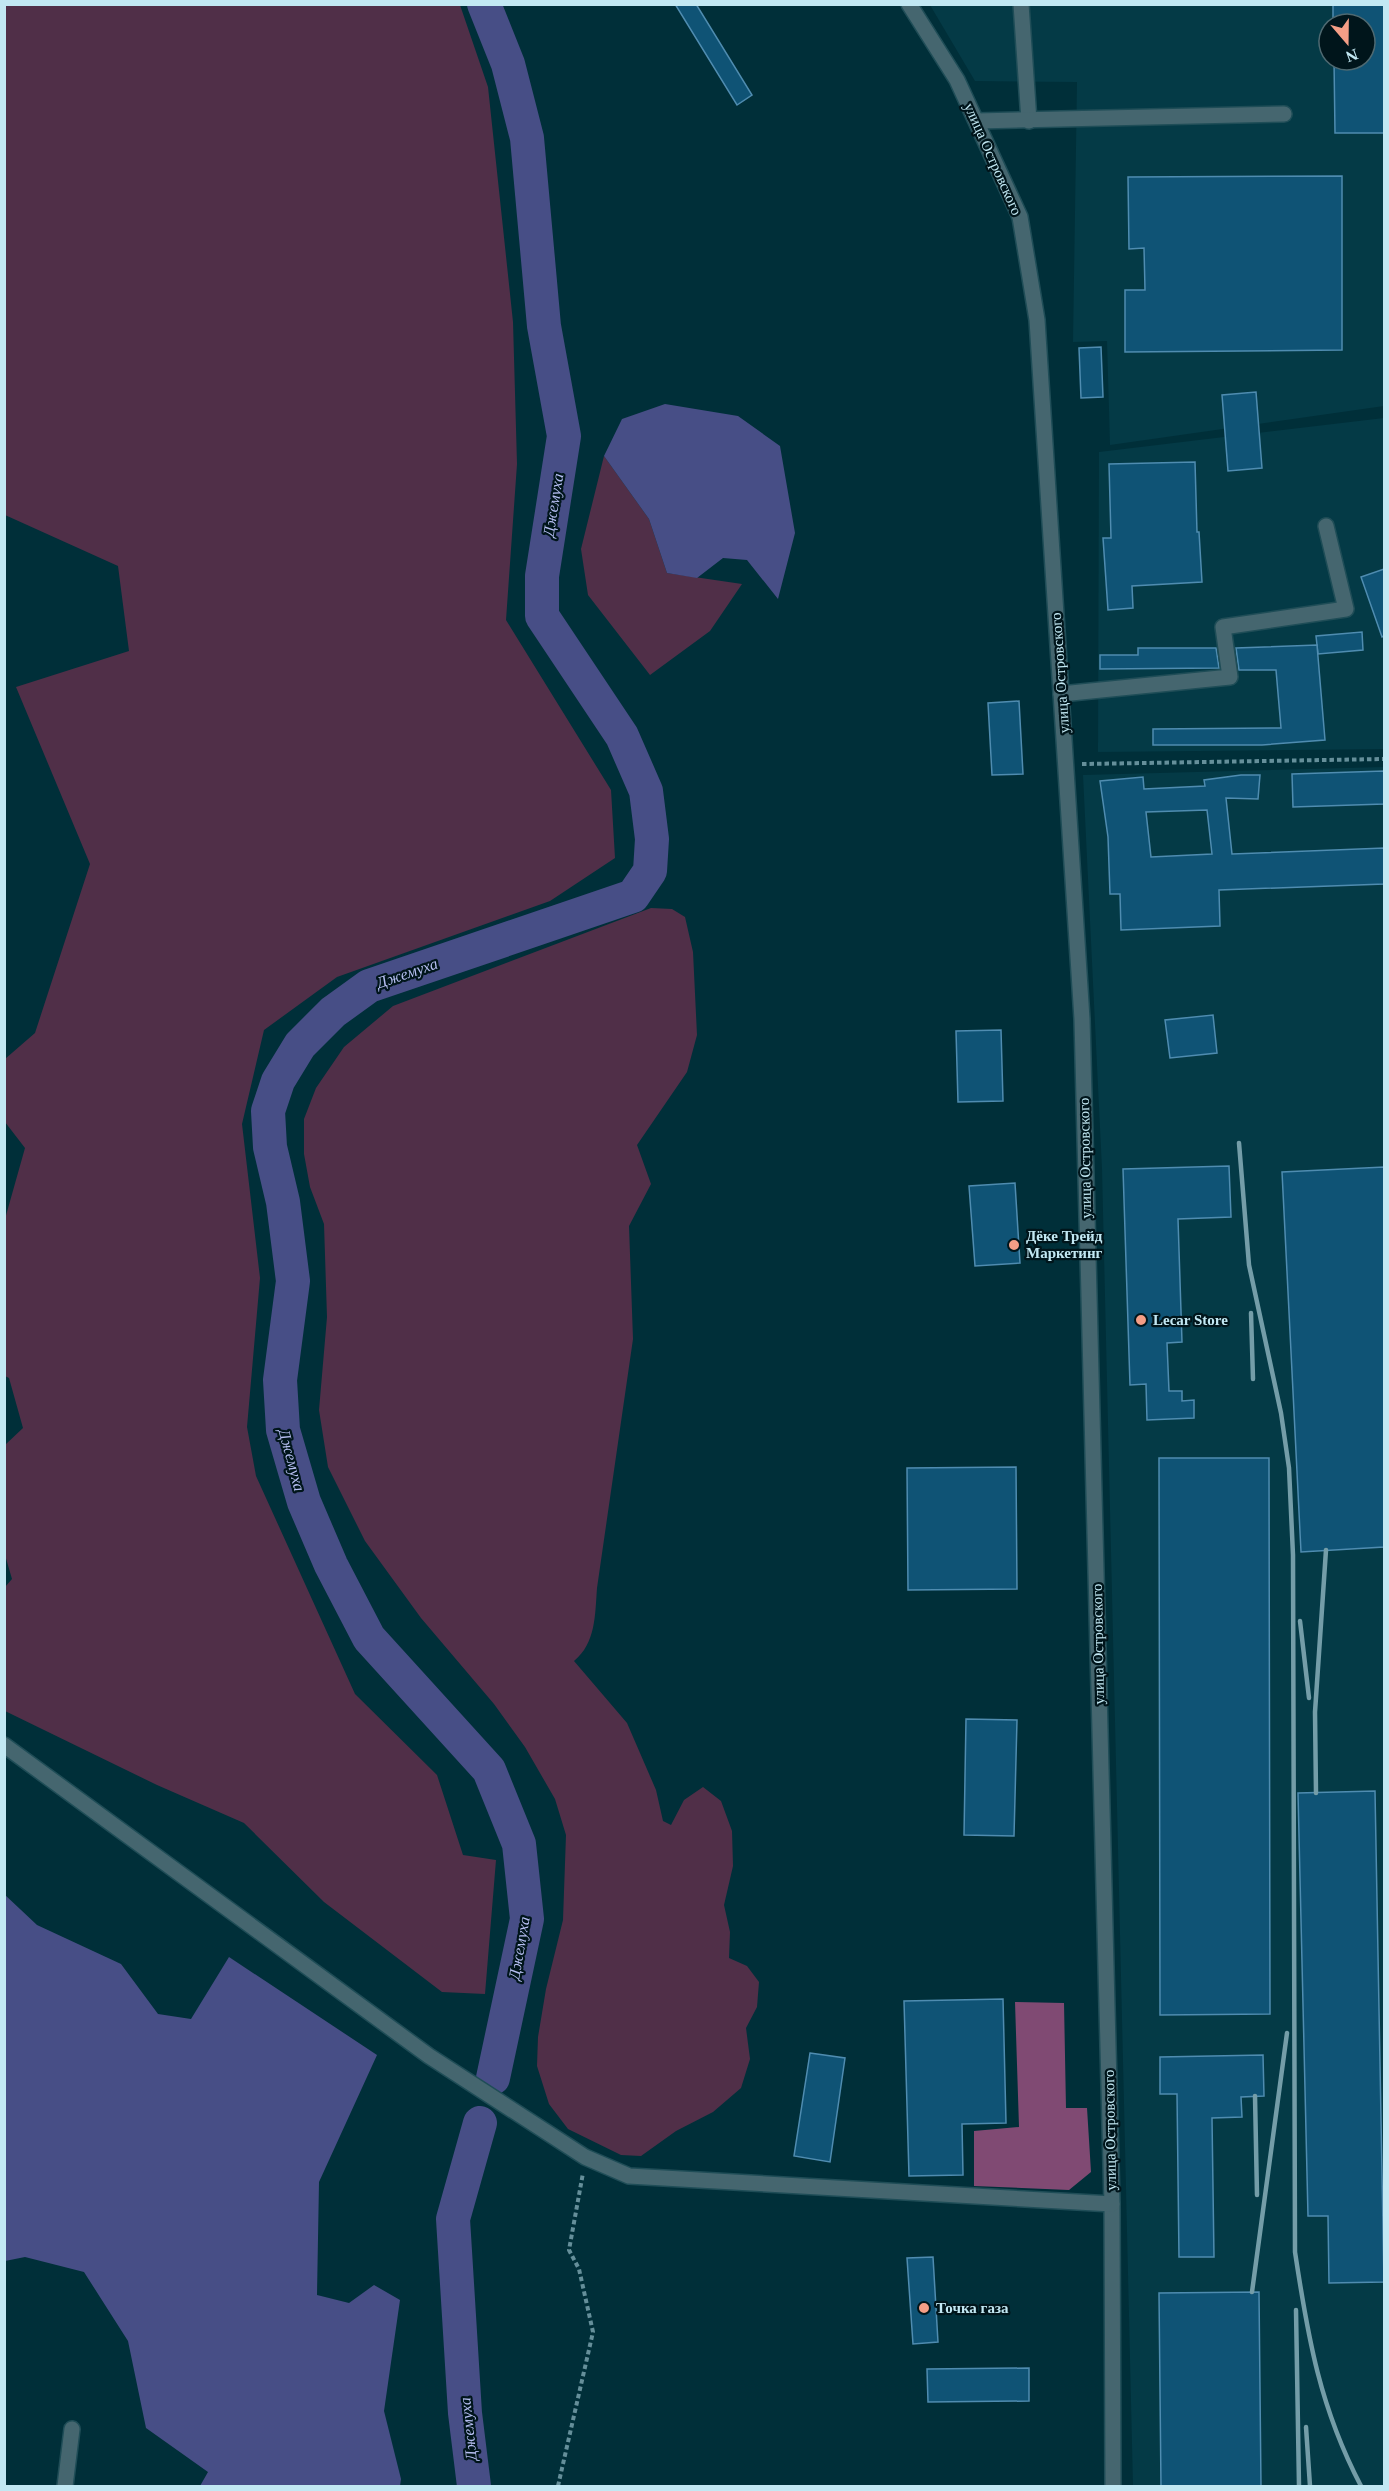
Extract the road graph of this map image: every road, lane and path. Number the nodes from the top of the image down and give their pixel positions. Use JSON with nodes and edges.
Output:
{"nodes":[{"id":1,"x":909,"y":4,"type":"edge"},
{"id":2,"x":1022,"y":4,"type":"edge"},
{"id":3,"x":1284,"y":114,"type":"dead end"},
{"id":4,"x":977,"y":121,"type":"junction"},
{"id":5,"x":1029,"y":121,"type":"junction"},
{"id":6,"x":1326,"y":526,"type":"dead end"},
{"id":7,"x":1061,"y":694,"type":"junction"},
{"id":8,"x":1384,"y":759,"type":"edge"},
{"id":9,"x":1065,"y":764,"type":"junction"},
{"id":10,"x":4,"y":1744,"type":"edge"},
{"id":11,"x":583,"y":2173,"type":"dead end"},
{"id":12,"x":1112,"y":2204,"type":"junction"},
{"id":13,"x":72,"y":2429,"type":"dead end"},
{"id":14,"x":65,"y":2487,"type":"edge"},
{"id":15,"x":558,"y":2487,"type":"edge"},
{"id":16,"x":1113,"y":2487,"type":"edge"}],
"edges":[{"from":1,"to":4,"type":"street","name":"улица Островского"},
{"from":2,"to":5,"type":"street"},
{"from":3,"to":5,"type":"street"},
{"from":4,"to":5,"type":"street"},
{"from":4,"to":7,"type":"street","name":"улица Островского"},
{"from":6,"to":7,"type":"street"},
{"from":7,"to":9,"type":"street","name":"улица Островского"},
{"from":8,"to":9,"type":"path"},
{"from":9,"to":12,"type":"street","name":"улица Островского"},
{"from":10,"to":12,"type":"street"},
{"from":11,"to":15,"type":"path"},
{"from":12,"to":16,"type":"street","name":"улица Островского"},
{"from":13,"to":14,"type":"street"}]}
